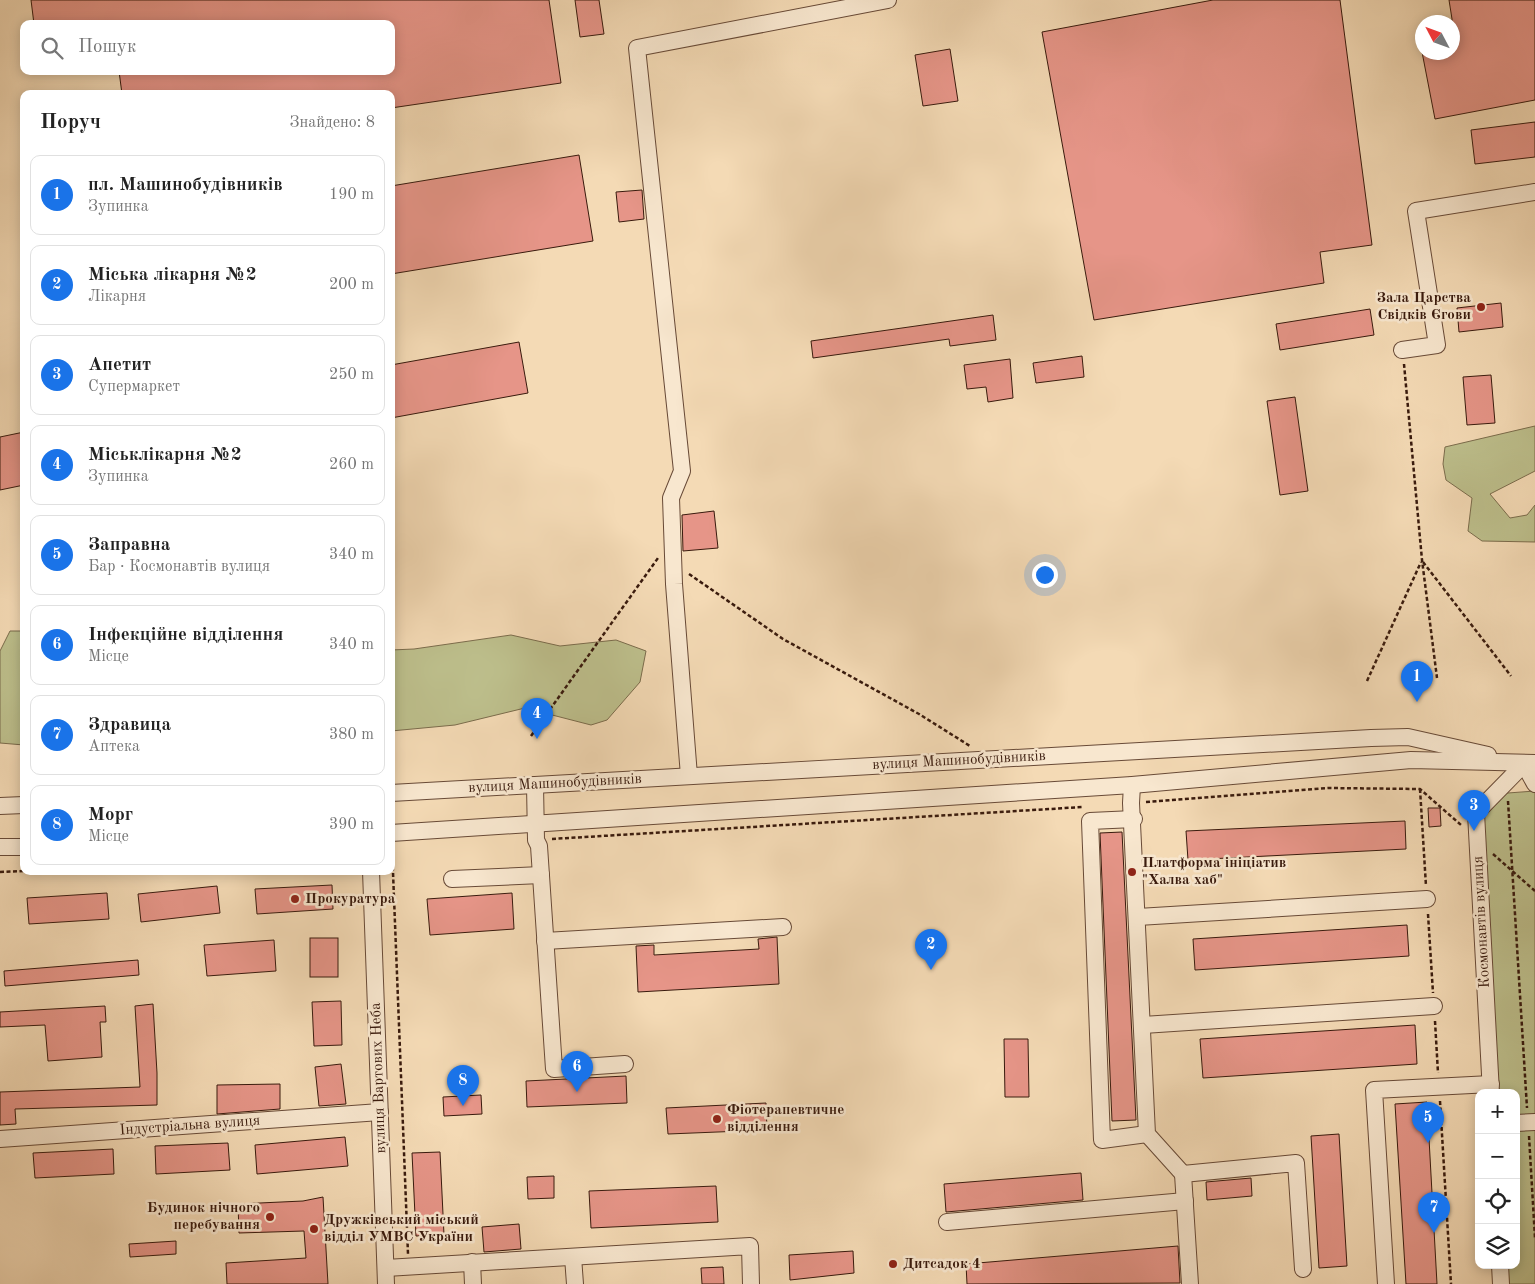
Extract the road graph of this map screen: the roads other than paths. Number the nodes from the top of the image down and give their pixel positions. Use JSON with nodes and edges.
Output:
{"nodes":[{"id":1,"x":888,"y":0,"type":"edge"},
{"id":2,"x":1535,"y":192,"type":"edge"},
{"id":3,"x":1402,"y":350,"type":"road end"},
{"id":4,"x":1530,"y":763,"type":"edge"},
{"id":5,"x":689,"y":776,"type":"junction"},
{"id":6,"x":1535,"y":784,"type":"edge"},
{"id":7,"x":535,"y":785,"type":"junction"},
{"id":8,"x":1132,"y":785,"type":"junction"},
{"id":9,"x":395,"y":793,"type":"edge"},
{"id":10,"x":20,"y":805,"type":"edge"},
{"id":11,"x":0,"y":806,"type":"edge"},
{"id":12,"x":1133,"y":811,"type":"junction"},
{"id":13,"x":537,"y":823,"type":"junction"},
{"id":14,"x":396,"y":839,"type":"edge"},
{"id":15,"x":20,"y":846,"type":"edge"},
{"id":16,"x":0,"y":847,"type":"edge"},
{"id":17,"x":371,"y":875,"type":"edge"},
{"id":18,"x":541,"y":875,"type":"junction"},
{"id":19,"x":452,"y":879,"type":"dead end"},
{"id":20,"x":1427,"y":899,"type":"road end"},
{"id":21,"x":1138,"y":917,"type":"junction"},
{"id":22,"x":783,"y":928,"type":"dead end"},
{"id":23,"x":545,"y":941,"type":"junction"},
{"id":24,"x":1434,"y":1006,"type":"road end"},
{"id":25,"x":1143,"y":1024,"type":"junction"},
{"id":26,"x":625,"y":1064,"type":"dead end"},
{"id":27,"x":1491,"y":1088,"type":"edge"},
{"id":28,"x":380,"y":1112,"type":"junction"},
{"id":29,"x":1147,"y":1134,"type":"junction"},
{"id":30,"x":0,"y":1140,"type":"edge"},
{"id":31,"x":1183,"y":1174,"type":"junction"},
{"id":32,"x":1184,"y":1201,"type":"junction"},
{"id":33,"x":947,"y":1222,"type":"dead end"},
{"id":34,"x":573,"y":1258,"type":"junction"},
{"id":35,"x":472,"y":1262,"type":"junction"},
{"id":36,"x":1303,"y":1269,"type":"dead end"},
{"id":37,"x":1500,"y":1269,"type":"edge"},
{"id":38,"x":386,"y":1276,"type":"edge"},
{"id":39,"x":473,"y":1284,"type":"edge"},
{"id":40,"x":575,"y":1284,"type":"edge"},
{"id":41,"x":752,"y":1284,"type":"edge"},
{"id":42,"x":1190,"y":1284,"type":"edge"},
{"id":43,"x":1386,"y":1284,"type":"edge"},
{"id":44,"x":1501,"y":1284,"type":"edge"}],
"edges":[{"from":1,"to":5,"type":"street"},
{"from":2,"to":3,"type":"street"},
{"from":4,"to":5,"type":"street","name":"вулиця Машинобудівників"},
{"from":4,"to":6,"type":"street"},
{"from":4,"to":8,"type":"street"},
{"from":4,"to":27,"type":"street","name":"Космонавтів вулиця"},
{"from":5,"to":7,"type":"street","name":"вулиця Машинобудівників"},
{"from":7,"to":9,"type":"street","name":"вулиця Машинобудівників"},
{"from":7,"to":13,"type":"street"},
{"from":8,"to":12,"type":"street"},
{"from":8,"to":13,"type":"street"},
{"from":10,"to":11,"type":"street"},
{"from":12,"to":21,"type":"street"},
{"from":12,"to":29,"type":"street"},
{"from":13,"to":14,"type":"street"},
{"from":13,"to":18,"type":"street"},
{"from":15,"to":16,"type":"street"},
{"from":17,"to":28,"type":"street","name":"вулиця Вартових Неба"},
{"from":18,"to":19,"type":"street"},
{"from":18,"to":23,"type":"street"},
{"from":20,"to":21,"type":"street"},
{"from":21,"to":25,"type":"street"},
{"from":22,"to":23,"type":"street"},
{"from":23,"to":26,"type":"street"},
{"from":24,"to":25,"type":"street"},
{"from":25,"to":29,"type":"street"},
{"from":27,"to":43,"type":"street"},
{"from":28,"to":30,"type":"street","name":"Індустріальна вулиця"},
{"from":28,"to":38,"type":"street","name":"вулиця Вартових Неба"},
{"from":29,"to":31,"type":"street"},
{"from":31,"to":32,"type":"street"},
{"from":31,"to":36,"type":"street"},
{"from":32,"to":33,"type":"street"},
{"from":32,"to":42,"type":"street"},
{"from":34,"to":35,"type":"street"},
{"from":34,"to":40,"type":"street"},
{"from":34,"to":41,"type":"street"},
{"from":35,"to":38,"type":"street"},
{"from":35,"to":39,"type":"street"},
{"from":37,"to":44,"type":"street"}]}
